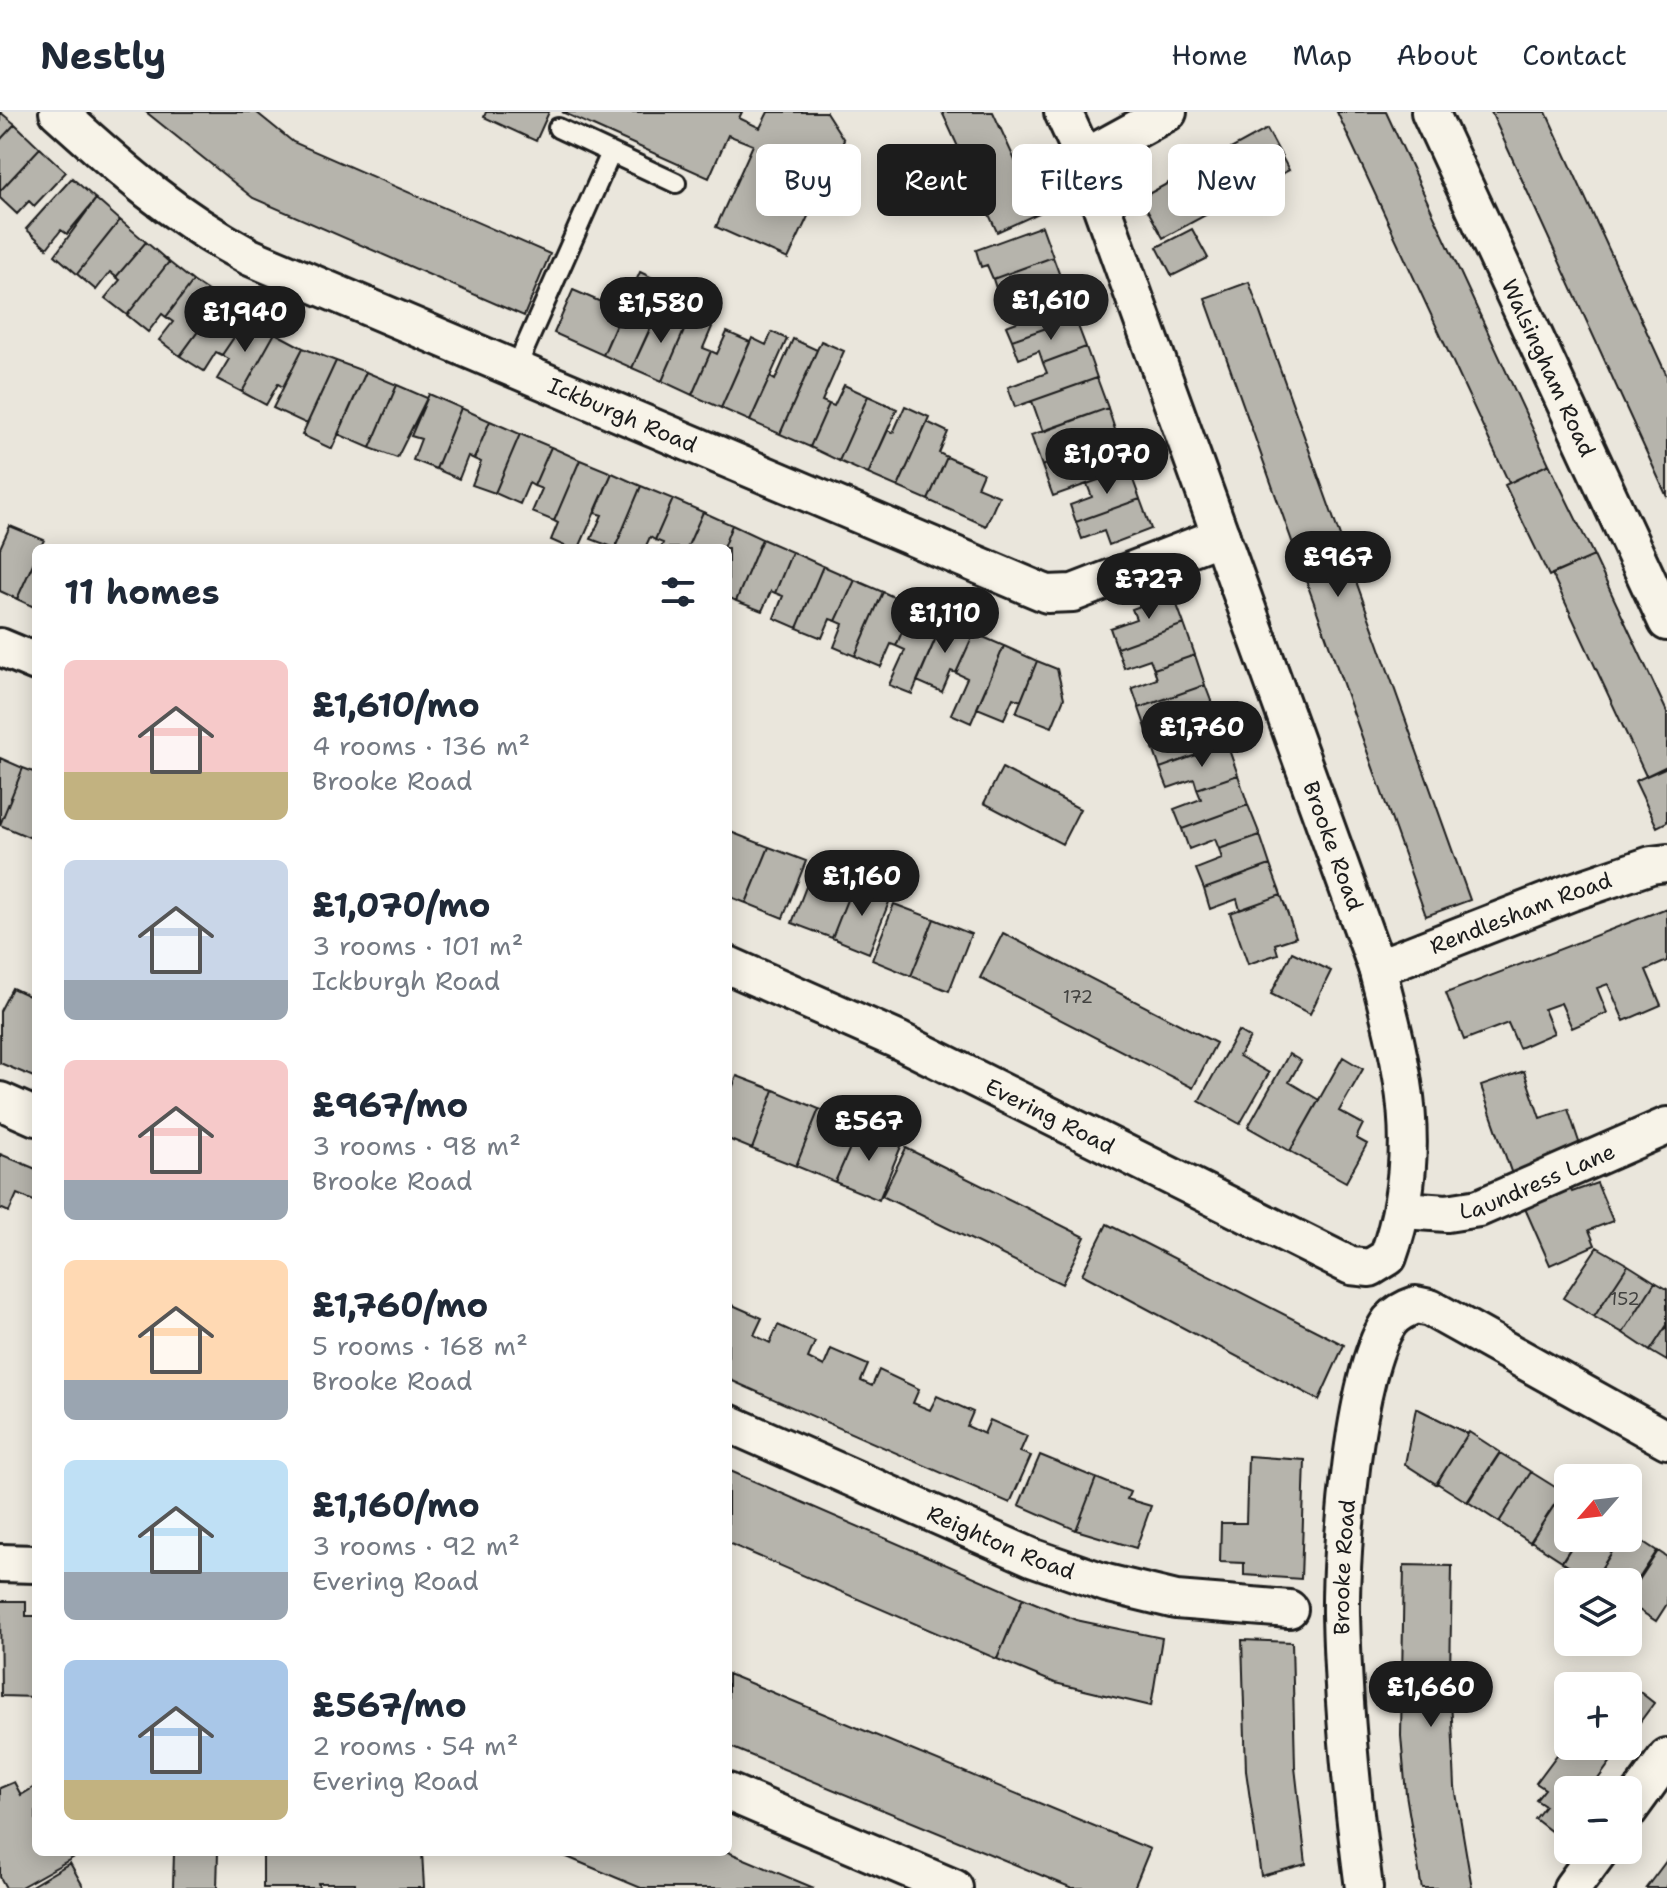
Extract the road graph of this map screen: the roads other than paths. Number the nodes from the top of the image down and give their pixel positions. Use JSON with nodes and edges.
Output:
{"nodes":[{"id":1,"x":58,"y":112,"type":"edge"},
{"id":2,"x":1063,"y":112,"type":"edge"},
{"id":3,"x":1168,"y":112,"type":"edge"},
{"id":4,"x":1430,"y":112,"type":"edge"},
{"id":5,"x":558,"y":128,"type":"dead end"},
{"id":6,"x":1078,"y":144,"type":"edge"},
{"id":7,"x":1110,"y":144,"type":"edge"},
{"id":8,"x":611,"y":153,"type":"junction"},
{"id":9,"x":676,"y":183,"type":"dead end"},
{"id":10,"x":1105,"y":216,"type":"edge"},
{"id":11,"x":516,"y":368,"type":"junction"},
{"id":12,"x":1221,"y":536,"type":"junction"},
{"id":13,"x":1667,"y":622,"type":"edge"},
{"id":14,"x":0,"y":647,"type":"edge"},
{"id":15,"x":32,"y":660,"type":"edge"},
{"id":16,"x":1667,"y":863,"type":"edge"},
{"id":17,"x":732,"y":967,"type":"edge"},
{"id":18,"x":1377,"y":968,"type":"junction"},
{"id":19,"x":0,"y":1101,"type":"edge"},
{"id":20,"x":32,"y":1115,"type":"edge"},
{"id":21,"x":1667,"y":1126,"type":"edge"},
{"id":22,"x":1403,"y":1210,"type":"junction"},
{"id":23,"x":1370,"y":1268,"type":"joint"},
{"id":24,"x":732,"y":1425,"type":"edge"},
{"id":25,"x":1667,"y":1440,"type":"edge"},
{"id":26,"x":0,"y":1563,"type":"edge"},
{"id":27,"x":32,"y":1564,"type":"edge"},
{"id":28,"x":1289,"y":1609,"type":"dead end"},
{"id":29,"x":1667,"y":1757,"type":"edge"},
{"id":30,"x":1642,"y":1792,"type":"edge"},
{"id":31,"x":732,"y":1794,"type":"edge"},
{"id":32,"x":1590,"y":1864,"type":"edge"},
{"id":33,"x":954,"y":1888,"type":"edge"},
{"id":34,"x":1364,"y":1888,"type":"edge"},
{"id":35,"x":1572,"y":1888,"type":"edge"}],
"edges":[{"from":1,"to":11,"type":"street","name":"Ickburgh Road"},
{"from":2,"to":6,"type":"street","name":"Brooke Road"},
{"from":3,"to":7,"type":"street"},
{"from":4,"to":13,"type":"street","name":"Walsingham Road"},
{"from":5,"to":8,"type":"lane"},
{"from":8,"to":9,"type":"lane"},
{"from":8,"to":11,"type":"lane"},
{"from":10,"to":12,"type":"street","name":"Brooke Road"},
{"from":11,"to":12,"type":"street","name":"Ickburgh Road"},
{"from":12,"to":18,"type":"street","name":"Brooke Road"},
{"from":14,"to":15,"type":"street"},
{"from":16,"to":18,"type":"street","name":"Rendlesham Road"},
{"from":17,"to":23,"type":"street","name":"Evering Road"},
{"from":18,"to":22,"type":"street","name":"Brooke Road"},
{"from":19,"to":20,"type":"street"},
{"from":21,"to":22,"type":"street","name":"Laundress Lane"},
{"from":22,"to":23,"type":"street","name":"Brooke Road"},
{"from":24,"to":28,"type":"street","name":"Reighton Road"},
{"from":25,"to":34,"type":"street","name":"Brooke Road"},
{"from":26,"to":27,"type":"street"},
{"from":29,"to":30,"type":"street"},
{"from":31,"to":33,"type":"street"},
{"from":32,"to":35,"type":"street"}]}
